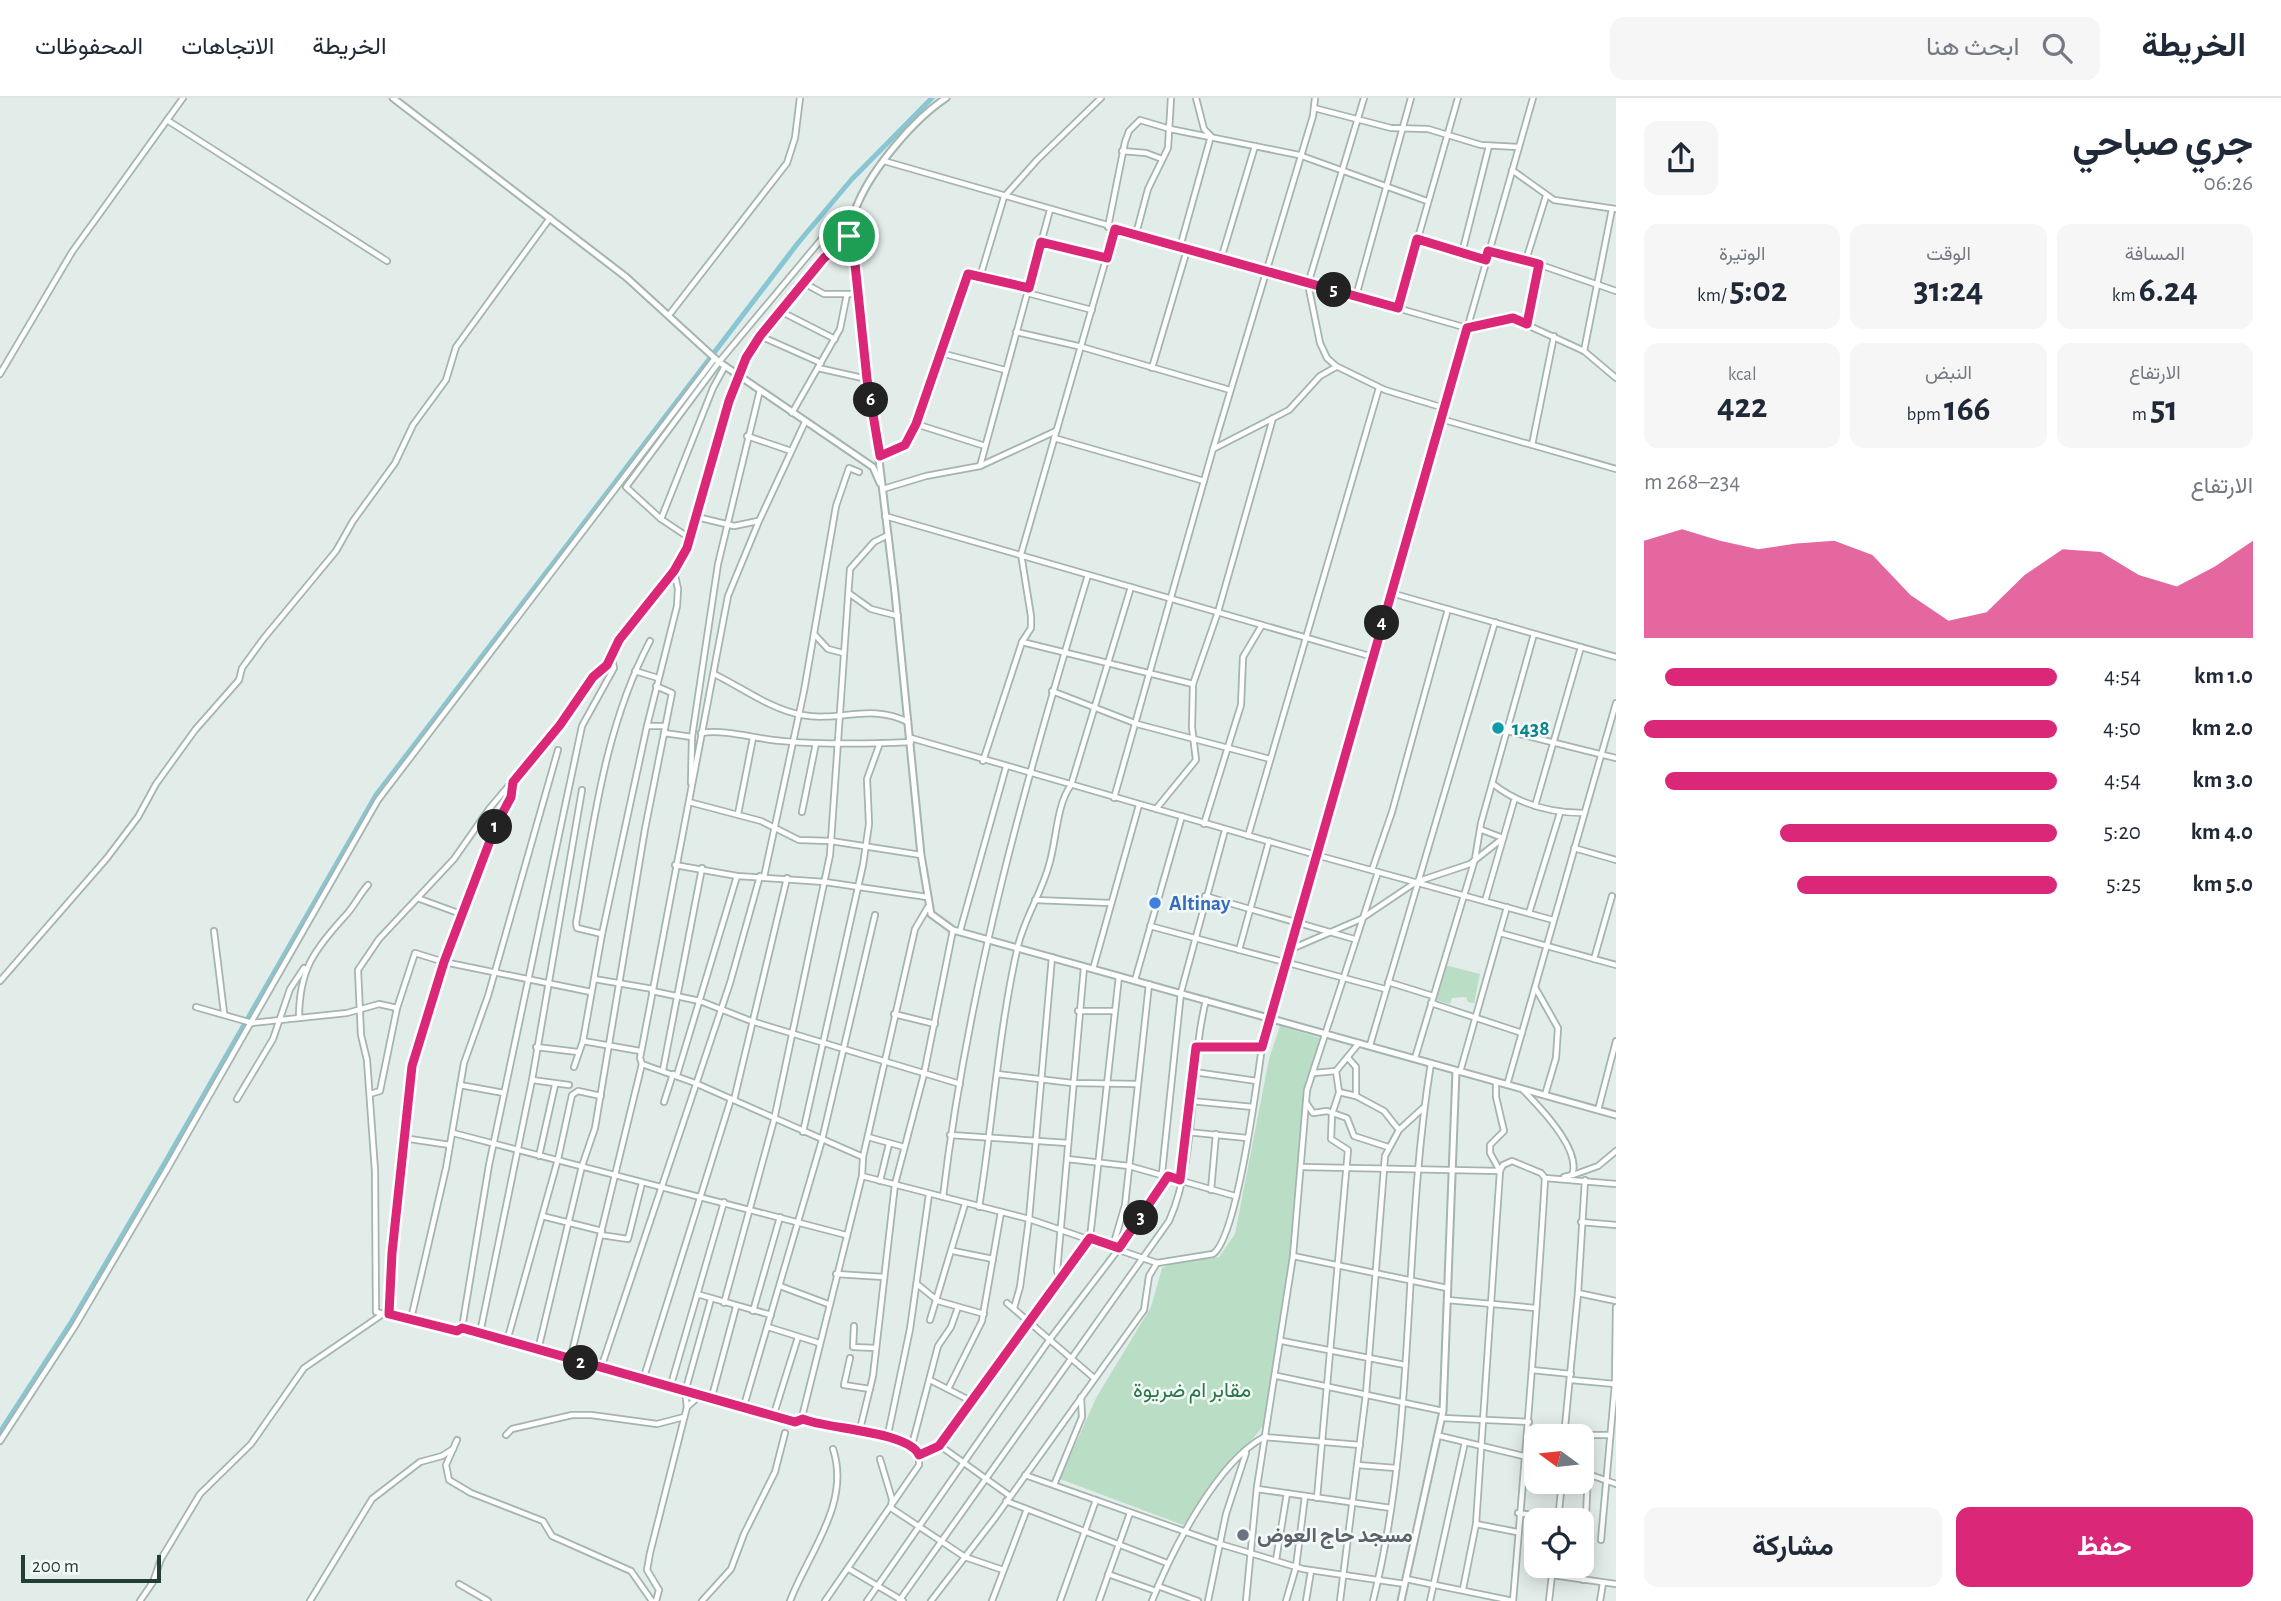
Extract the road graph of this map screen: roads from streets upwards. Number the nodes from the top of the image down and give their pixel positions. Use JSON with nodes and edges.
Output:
{"nodes":[{"id":1,"x":183,"y":98,"type":"edge"},
{"id":2,"x":800,"y":98,"type":"edge"},
{"id":3,"x":946,"y":98,"type":"edge"},
{"id":4,"x":1101,"y":98,"type":"edge"},
{"id":5,"x":1171,"y":98,"type":"edge"},
{"id":6,"x":1196,"y":98,"type":"edge"},
{"id":7,"x":1315,"y":98,"type":"edge"},
{"id":8,"x":1364,"y":98,"type":"edge"},
{"id":9,"x":1411,"y":98,"type":"edge"},
{"id":10,"x":1458,"y":98,"type":"edge"},
{"id":11,"x":1533,"y":98,"type":"edge"},
{"id":12,"x":396,"y":99,"type":"edge"},
{"id":13,"x":1314,"y":108,"type":"junction"},
{"id":14,"x":1359,"y":119,"type":"junction"},
{"id":15,"x":167,"y":120,"type":"junction"},
{"id":16,"x":1403,"y":128,"type":"junction"},
{"id":17,"x":1170,"y":129,"type":"junction"},
{"id":18,"x":1211,"y":136,"type":"junction"},
{"id":19,"x":1448,"y":136,"type":"junction"},
{"id":20,"x":1255,"y":146,"type":"junction"},
{"id":21,"x":1489,"y":146,"type":"junction"},
{"id":22,"x":1518,"y":148,"type":"junction"},
{"id":23,"x":1122,"y":152,"type":"junction"},
{"id":24,"x":1299,"y":155,"type":"junction"},
{"id":25,"x":1163,"y":159,"type":"junction"},
{"id":26,"x":884,"y":161,"type":"junction"},
{"id":27,"x":1511,"y":170,"type":"junction"},
{"id":28,"x":1342,"y":173,"type":"junction"},
{"id":29,"x":1385,"y":186,"type":"junction"},
{"id":30,"x":1546,"y":196,"type":"junction"},
{"id":31,"x":1004,"y":197,"type":"junction"},
{"id":32,"x":1427,"y":201,"type":"junction"},
{"id":33,"x":1614,"y":209,"type":"edge"},
{"id":34,"x":1050,"y":210,"type":"junction"},
{"id":35,"x":550,"y":218,"type":"junction"},
{"id":36,"x":1108,"y":226,"type":"junction"},
{"id":37,"x":1115,"y":229,"type":"junction"},
{"id":38,"x":1136,"y":234,"type":"junction"},
{"id":39,"x":851,"y":235,"type":"junction"},
{"id":40,"x":1417,"y":239,"type":"junction"},
{"id":41,"x":1041,"y":242,"type":"junction"},
{"id":42,"x":1180,"y":247,"type":"junction"},
{"id":43,"x":1187,"y":250,"type":"junction"},
{"id":44,"x":1488,"y":251,"type":"junction"},
{"id":45,"x":1462,"y":253,"type":"junction"},
{"id":46,"x":1107,"y":258,"type":"junction"},
{"id":47,"x":1221,"y":259,"type":"junction"},
{"id":48,"x":1486,"y":260,"type":"junction"},
{"id":49,"x":1526,"y":260,"type":"junction"},
{"id":50,"x":387,"y":261,"type":"dead end"},
{"id":51,"x":1539,"y":264,"type":"junction"},
{"id":52,"x":1265,"y":272,"type":"junction"},
{"id":53,"x":980,"y":277,"type":"junction"},
{"id":54,"x":804,"y":283,"type":"junction"},
{"id":55,"x":1307,"y":284,"type":"junction"},
{"id":56,"x":1599,"y":285,"type":"junction"},
{"id":57,"x":1028,"y":290,"type":"junction"},
{"id":58,"x":1616,"y":291,"type":"edge"},
{"id":59,"x":848,"y":294,"type":"junction"},
{"id":60,"x":858,"y":294,"type":"junction"},
{"id":61,"x":1356,"y":296,"type":"junction"},
{"id":62,"x":1398,"y":308,"type":"junction"},
{"id":63,"x":1092,"y":310,"type":"junction"},
{"id":64,"x":780,"y":311,"type":"junction"},
{"id":65,"x":669,"y":315,"type":"junction"},
{"id":66,"x":1527,"y":324,"type":"junction"},
{"id":67,"x":1467,"y":328,"type":"junction"},
{"id":68,"x":1016,"y":332,"type":"junction"},
{"id":69,"x":760,"y":336,"type":"junction"},
{"id":70,"x":1554,"y":336,"type":"junction"},
{"id":71,"x":835,"y":339,"type":"junction"},
{"id":72,"x":1082,"y":347,"type":"junction"},
{"id":73,"x":1584,"y":351,"type":"junction"},
{"id":74,"x":942,"y":354,"type":"junction"},
{"id":75,"x":717,"y":360,"type":"junction"},
{"id":76,"x":820,"y":365,"type":"junction"},
{"id":77,"x":725,"y":366,"type":"junction"},
{"id":78,"x":1336,"y":366,"type":"junction"},
{"id":79,"x":1153,"y":368,"type":"junction"},
{"id":80,"x":1005,"y":369,"type":"junction"},
{"id":81,"x":0,"y":374,"type":"edge"},
{"id":82,"x":738,"y":375,"type":"junction"},
{"id":83,"x":1616,"y":377,"type":"edge"},
{"id":84,"x":867,"y":379,"type":"junction"},
{"id":85,"x":1380,"y":388,"type":"junction"},
{"id":86,"x":760,"y":390,"type":"junction"},
{"id":87,"x":1230,"y":390,"type":"junction"},
{"id":88,"x":1444,"y":408,"type":"junction"},
{"id":89,"x":792,"y":413,"type":"junction"},
{"id":90,"x":1273,"y":418,"type":"junction"},
{"id":91,"x":1441,"y":419,"type":"junction"},
{"id":92,"x":805,"y":422,"type":"junction"},
{"id":93,"x":916,"y":424,"type":"junction"},
{"id":94,"x":1057,"y":430,"type":"junction"},
{"id":95,"x":747,"y":436,"type":"junction"},
{"id":96,"x":1055,"y":438,"type":"junction"},
{"id":97,"x":1532,"y":445,"type":"junction"},
{"id":98,"x":985,"y":446,"type":"junction"},
{"id":99,"x":1213,"y":449,"type":"junction"},
{"id":100,"x":791,"y":452,"type":"junction"},
{"id":101,"x":880,"y":456,"type":"junction"},
{"id":102,"x":980,"y":466,"type":"junction"},
{"id":103,"x":1616,"y":469,"type":"edge"},
{"id":104,"x":859,"y":472,"type":"dead end"},
{"id":105,"x":1203,"y":481,"type":"junction"},
{"id":106,"x":883,"y":489,"type":"junction"},
{"id":107,"x":885,"y":516,"type":"junction"},
{"id":108,"x":697,"y":517,"type":"junction"},
{"id":109,"x":661,"y":520,"type":"junction"},
{"id":110,"x":758,"y":521,"type":"junction"},
{"id":111,"x":729,"y":526,"type":"junction"},
{"id":112,"x":888,"y":535,"type":"junction"},
{"id":113,"x":691,"y":539,"type":"junction"},
{"id":114,"x":1021,"y":554,"type":"junction"},
{"id":115,"x":674,"y":571,"type":"junction"},
{"id":116,"x":1087,"y":575,"type":"junction"},
{"id":117,"x":1131,"y":587,"type":"junction"},
{"id":118,"x":849,"y":593,"type":"junction"},
{"id":119,"x":1391,"y":593,"type":"junction"},
{"id":120,"x":1170,"y":599,"type":"junction"},
{"id":121,"x":1448,"y":609,"type":"junction"},
{"id":122,"x":1218,"y":612,"type":"junction"},
{"id":123,"x":898,"y":616,"type":"junction"},
{"id":124,"x":1495,"y":622,"type":"junction"},
{"id":125,"x":1262,"y":625,"type":"junction"},
{"id":126,"x":813,"y":633,"type":"junction"},
{"id":127,"x":1534,"y":634,"type":"junction"},
{"id":128,"x":1307,"y":637,"type":"junction"},
{"id":129,"x":650,"y":641,"type":"dead end"},
{"id":130,"x":1022,"y":642,"type":"junction"},
{"id":131,"x":1581,"y":647,"type":"junction"},
{"id":132,"x":1064,"y":651,"type":"junction"},
{"id":133,"x":843,"y":653,"type":"junction"},
{"id":134,"x":1373,"y":657,"type":"junction"},
{"id":135,"x":1616,"y":657,"type":"edge"},
{"id":136,"x":612,"y":659,"type":"junction"},
{"id":137,"x":1110,"y":662,"type":"junction"},
{"id":138,"x":635,"y":671,"type":"junction"},
{"id":139,"x":1150,"y":673,"type":"junction"},
{"id":140,"x":715,"y":674,"type":"junction"},
{"id":141,"x":658,"y":678,"type":"junction"},
{"id":142,"x":1193,"y":684,"type":"junction"},
{"id":143,"x":656,"y":686,"type":"junction"},
{"id":144,"x":1052,"y":691,"type":"junction"},
{"id":145,"x":1616,"y":703,"type":"edge"},
{"id":146,"x":1094,"y":707,"type":"junction"},
{"id":147,"x":842,"y":713,"type":"junction"},
{"id":148,"x":799,"y":715,"type":"junction"},
{"id":149,"x":909,"y":722,"type":"junction"},
{"id":150,"x":1137,"y":724,"type":"junction"},
{"id":151,"x":647,"y":726,"type":"junction"},
{"id":152,"x":665,"y":726,"type":"junction"},
{"id":153,"x":1507,"y":731,"type":"junction"},
{"id":154,"x":664,"y":733,"type":"junction"},
{"id":155,"x":701,"y":733,"type":"junction"},
{"id":156,"x":692,"y":737,"type":"junction"},
{"id":157,"x":753,"y":738,"type":"junction"},
{"id":158,"x":911,"y":740,"type":"junction"},
{"id":159,"x":1194,"y":741,"type":"junction"},
{"id":160,"x":793,"y":742,"type":"junction"},
{"id":161,"x":1554,"y":742,"type":"junction"},
{"id":162,"x":816,"y":743,"type":"junction"},
{"id":163,"x":880,"y":743,"type":"junction"},
{"id":164,"x":840,"y":745,"type":"junction"},
{"id":165,"x":1228,"y":746,"type":"junction"},
{"id":166,"x":558,"y":750,"type":"dead end"},
{"id":167,"x":1602,"y":753,"type":"junction"},
{"id":168,"x":1616,"y":758,"type":"edge"},
{"id":169,"x":1270,"y":759,"type":"junction"},
{"id":170,"x":983,"y":761,"type":"junction"},
{"id":171,"x":1006,"y":767,"type":"junction"},
{"id":172,"x":1028,"y":773,"type":"junction"},
{"id":173,"x":513,"y":782,"type":"junction"},
{"id":174,"x":1493,"y":784,"type":"junction"},
{"id":175,"x":1071,"y":785,"type":"junction"},
{"id":176,"x":582,"y":790,"type":"dead end"},
{"id":177,"x":691,"y":791,"type":"junction"},
{"id":178,"x":1114,"y":798,"type":"junction"},
{"id":179,"x":1514,"y":801,"type":"junction"},
{"id":180,"x":689,"y":802,"type":"junction"},
{"id":181,"x":1139,"y":804,"type":"junction"},
{"id":182,"x":1535,"y":806,"type":"junction"},
{"id":183,"x":1156,"y":809,"type":"junction"},
{"id":184,"x":802,"y":812,"type":"dead end"},
{"id":185,"x":1560,"y":813,"type":"junction"},
{"id":186,"x":1584,"y":813,"type":"junction"},
{"id":187,"x":738,"y":814,"type":"junction"},
{"id":188,"x":1182,"y":816,"type":"junction"},
{"id":189,"x":1205,"y":824,"type":"junction"},
{"id":190,"x":775,"y":828,"type":"junction"},
{"id":191,"x":1225,"y":830,"type":"junction"},
{"id":192,"x":1482,"y":830,"type":"junction"},
{"id":193,"x":1248,"y":836,"type":"junction"},
{"id":194,"x":1503,"y":838,"type":"junction"},
{"id":195,"x":831,"y":841,"type":"junction"},
{"id":196,"x":1269,"y":841,"type":"junction"},
{"id":197,"x":866,"y":847,"type":"junction"},
{"id":198,"x":1574,"y":848,"type":"junction"},
{"id":199,"x":921,"y":855,"type":"junction"},
{"id":200,"x":1316,"y":855,"type":"junction"},
{"id":201,"x":1475,"y":859,"type":"junction"},
{"id":202,"x":1616,"y":860,"type":"edge"},
{"id":203,"x":675,"y":865,"type":"junction"},
{"id":204,"x":702,"y":868,"type":"junction"},
{"id":205,"x":1375,"y":871,"type":"junction"},
{"id":206,"x":737,"y":876,"type":"junction"},
{"id":207,"x":762,"y":877,"type":"junction"},
{"id":208,"x":787,"y":878,"type":"junction"},
{"id":209,"x":825,"y":882,"type":"junction"},
{"id":210,"x":1416,"y":883,"type":"junction"},
{"id":211,"x":368,"y":886,"type":"dead end"},
{"id":212,"x":856,"y":887,"type":"junction"},
{"id":213,"x":1464,"y":895,"type":"junction"},
{"id":214,"x":1205,"y":896,"type":"junction"},
{"id":215,"x":1612,"y":896,"type":"dead end"},
{"id":216,"x":927,"y":897,"type":"junction"},
{"id":217,"x":419,"y":899,"type":"junction"},
{"id":218,"x":1035,"y":900,"type":"junction"},
{"id":219,"x":1485,"y":901,"type":"junction"},
{"id":220,"x":1110,"y":903,"type":"junction"},
{"id":221,"x":928,"y":907,"type":"junction"},
{"id":222,"x":1507,"y":907,"type":"junction"},
{"id":223,"x":1251,"y":908,"type":"junction"},
{"id":224,"x":1529,"y":913,"type":"junction"},
{"id":225,"x":461,"y":914,"type":"junction"},
{"id":226,"x":875,"y":915,"type":"dead end"},
{"id":227,"x":1361,"y":919,"type":"junction"},
{"id":228,"x":1297,"y":920,"type":"junction"},
{"id":229,"x":1553,"y":920,"type":"junction"},
{"id":230,"x":1150,"y":926,"type":"junction"},
{"id":231,"x":214,"y":931,"type":"dead end"},
{"id":232,"x":956,"y":931,"type":"junction"},
{"id":233,"x":1327,"y":933,"type":"junction"},
{"id":234,"x":1500,"y":933,"type":"junction"},
{"id":235,"x":602,"y":934,"type":"junction"},
{"id":236,"x":987,"y":938,"type":"junction"},
{"id":237,"x":1194,"y":938,"type":"junction"},
{"id":238,"x":1354,"y":939,"type":"junction"},
{"id":239,"x":1546,"y":945,"type":"junction"},
{"id":240,"x":1017,"y":947,"type":"junction"},
{"id":241,"x":1239,"y":950,"type":"junction"},
{"id":242,"x":1289,"y":950,"type":"junction"},
{"id":243,"x":1052,"y":957,"type":"junction"},
{"id":244,"x":1594,"y":959,"type":"junction"},
{"id":245,"x":444,"y":962,"type":"junction"},
{"id":246,"x":1285,"y":963,"type":"junction"},
{"id":247,"x":307,"y":964,"type":"junction"},
{"id":248,"x":1616,"y":965,"type":"edge"},
{"id":249,"x":1084,"y":967,"type":"junction"},
{"id":250,"x":1093,"y":969,"type":"junction"},
{"id":251,"x":494,"y":973,"type":"junction"},
{"id":252,"x":1119,"y":976,"type":"junction"},
{"id":253,"x":1343,"y":978,"type":"junction"},
{"id":254,"x":593,"y":979,"type":"junction"},
{"id":255,"x":529,"y":980,"type":"junction"},
{"id":256,"x":1135,"y":980,"type":"junction"},
{"id":257,"x":0,"y":981,"type":"edge"},
{"id":258,"x":548,"y":982,"type":"junction"},
{"id":259,"x":621,"y":982,"type":"junction"},
{"id":260,"x":1388,"y":982,"type":"junction"},
{"id":261,"x":1149,"y":984,"type":"junction"},
{"id":262,"x":1535,"y":986,"type":"junction"},
{"id":263,"x":1385,"y":989,"type":"junction"},
{"id":264,"x":653,"y":990,"type":"junction"},
{"id":265,"x":592,"y":992,"type":"junction"},
{"id":266,"x":1181,"y":992,"type":"junction"},
{"id":267,"x":678,"y":996,"type":"junction"},
{"id":268,"x":1433,"y":996,"type":"junction"},
{"id":269,"x":1206,"y":1000,"type":"junction"},
{"id":270,"x":700,"y":1002,"type":"junction"},
{"id":271,"x":1431,"y":1003,"type":"junction"},
{"id":272,"x":362,"y":1006,"type":"junction"},
{"id":273,"x":196,"y":1007,"type":"dead end"},
{"id":274,"x":397,"y":1008,"type":"junction"},
{"id":275,"x":721,"y":1009,"type":"junction"},
{"id":276,"x":1077,"y":1011,"type":"junction"},
{"id":277,"x":1113,"y":1011,"type":"junction"},
{"id":278,"x":224,"y":1013,"type":"junction"},
{"id":279,"x":894,"y":1014,"type":"junction"},
{"id":280,"x":299,"y":1018,"type":"junction"},
{"id":281,"x":1475,"y":1018,"type":"junction"},
{"id":282,"x":1271,"y":1020,"type":"junction"},
{"id":283,"x":279,"y":1021,"type":"junction"},
{"id":284,"x":751,"y":1021,"type":"junction"},
{"id":285,"x":251,"y":1023,"type":"junction"},
{"id":286,"x":935,"y":1024,"type":"junction"},
{"id":287,"x":1522,"y":1033,"type":"junction"},
{"id":288,"x":793,"y":1034,"type":"junction"},
{"id":289,"x":1326,"y":1034,"type":"junction"},
{"id":290,"x":583,"y":1041,"type":"junction"},
{"id":291,"x":1616,"y":1041,"type":"edge"},
{"id":292,"x":1360,"y":1043,"type":"junction"},
{"id":293,"x":823,"y":1044,"type":"junction"},
{"id":294,"x":1370,"y":1045,"type":"junction"},
{"id":295,"x":536,"y":1047,"type":"junction"},
{"id":296,"x":610,"y":1047,"type":"junction"},
{"id":297,"x":1196,"y":1047,"type":"junction"},
{"id":298,"x":1262,"y":1047,"type":"junction"},
{"id":299,"x":640,"y":1051,"type":"junction"},
{"id":300,"x":845,"y":1051,"type":"junction"},
{"id":301,"x":578,"y":1052,"type":"junction"},
{"id":302,"x":1348,"y":1058,"type":"junction"},
{"id":303,"x":1415,"y":1058,"type":"junction"},
{"id":304,"x":883,"y":1063,"type":"junction"},
{"id":305,"x":1431,"y":1063,"type":"junction"},
{"id":306,"x":642,"y":1064,"type":"junction"},
{"id":307,"x":575,"y":1067,"type":"dead end"},
{"id":308,"x":663,"y":1070,"type":"junction"},
{"id":309,"x":1336,"y":1071,"type":"junction"},
{"id":310,"x":1458,"y":1071,"type":"junction"},
{"id":311,"x":1194,"y":1072,"type":"junction"},
{"id":312,"x":1314,"y":1073,"type":"junction"},
{"id":313,"x":924,"y":1074,"type":"junction"},
{"id":314,"x":997,"y":1074,"type":"junction"},
{"id":315,"x":675,"y":1075,"type":"junction"},
{"id":316,"x":532,"y":1080,"type":"junction"},
{"id":317,"x":1040,"y":1080,"type":"junction"},
{"id":318,"x":1257,"y":1081,"type":"junction"},
{"id":319,"x":1496,"y":1082,"type":"junction"},
{"id":320,"x":695,"y":1083,"type":"junction"},
{"id":321,"x":1072,"y":1083,"type":"junction"},
{"id":322,"x":555,"y":1084,"type":"junction"},
{"id":323,"x":960,"y":1084,"type":"junction"},
{"id":324,"x":1138,"y":1084,"type":"junction"},
{"id":325,"x":460,"y":1085,"type":"junction"},
{"id":326,"x":1107,"y":1085,"type":"junction"},
{"id":327,"x":1507,"y":1085,"type":"junction"},
{"id":328,"x":569,"y":1086,"type":"dead end"},
{"id":329,"x":1523,"y":1090,"type":"junction"},
{"id":330,"x":504,"y":1093,"type":"junction"},
{"id":331,"x":1339,"y":1093,"type":"junction"},
{"id":332,"x":370,"y":1094,"type":"junction"},
{"id":333,"x":601,"y":1096,"type":"junction"},
{"id":334,"x":1356,"y":1096,"type":"junction"},
{"id":335,"x":1545,"y":1096,"type":"junction"},
{"id":336,"x":237,"y":1099,"type":"dead end"},
{"id":337,"x":732,"y":1099,"type":"junction"},
{"id":338,"x":1306,"y":1100,"type":"junction"},
{"id":339,"x":1191,"y":1101,"type":"junction"},
{"id":340,"x":664,"y":1102,"type":"dead end"},
{"id":341,"x":1253,"y":1107,"type":"junction"},
{"id":342,"x":1424,"y":1107,"type":"junction"},
{"id":343,"x":1598,"y":1110,"type":"junction"},
{"id":344,"x":1332,"y":1114,"type":"junction"},
{"id":345,"x":1616,"y":1115,"type":"edge"},
{"id":346,"x":774,"y":1120,"type":"junction"},
{"id":347,"x":1399,"y":1129,"type":"junction"},
{"id":348,"x":803,"y":1132,"type":"junction"},
{"id":349,"x":1187,"y":1132,"type":"junction"},
{"id":350,"x":453,"y":1133,"type":"junction"},
{"id":351,"x":950,"y":1135,"type":"junction"},
{"id":352,"x":1216,"y":1135,"type":"junction"},
{"id":353,"x":868,"y":1137,"type":"junction"},
{"id":354,"x":403,"y":1138,"type":"junction"},
{"id":355,"x":990,"y":1138,"type":"junction"},
{"id":356,"x":1247,"y":1138,"type":"junction"},
{"id":357,"x":822,"y":1140,"type":"junction"},
{"id":358,"x":1035,"y":1142,"type":"junction"},
{"id":359,"x":495,"y":1143,"type":"junction"},
{"id":360,"x":889,"y":1143,"type":"junction"},
{"id":361,"x":1068,"y":1143,"type":"junction"},
{"id":362,"x":450,"y":1145,"type":"junction"},
{"id":363,"x":904,"y":1147,"type":"junction"},
{"id":364,"x":1388,"y":1147,"type":"junction"},
{"id":365,"x":516,"y":1150,"type":"junction"},
{"id":366,"x":1616,"y":1151,"type":"edge"},
{"id":367,"x":539,"y":1156,"type":"junction"},
{"id":368,"x":863,"y":1157,"type":"junction"},
{"id":369,"x":1067,"y":1158,"type":"junction"},
{"id":370,"x":558,"y":1159,"type":"junction"},
{"id":371,"x":1099,"y":1162,"type":"junction"},
{"id":372,"x":582,"y":1166,"type":"junction"},
{"id":373,"x":1129,"y":1166,"type":"junction"},
{"id":374,"x":1302,"y":1167,"type":"junction"},
{"id":375,"x":1344,"y":1167,"type":"junction"},
{"id":376,"x":1383,"y":1167,"type":"junction"},
{"id":377,"x":1418,"y":1169,"type":"junction"},
{"id":378,"x":1500,"y":1171,"type":"junction"},
{"id":379,"x":1451,"y":1172,"type":"junction"},
{"id":380,"x":1162,"y":1173,"type":"junction"},
{"id":381,"x":614,"y":1175,"type":"junction"},
{"id":382,"x":1572,"y":1175,"type":"junction"},
{"id":383,"x":862,"y":1176,"type":"junction"},
{"id":384,"x":1168,"y":1176,"type":"junction"},
{"id":385,"x":1545,"y":1178,"type":"junction"},
{"id":386,"x":1560,"y":1178,"type":"junction"},
{"id":387,"x":1180,"y":1180,"type":"junction"},
{"id":388,"x":1585,"y":1180,"type":"junction"},
{"id":389,"x":880,"y":1181,"type":"junction"},
{"id":390,"x":642,"y":1183,"type":"junction"},
{"id":391,"x":895,"y":1184,"type":"junction"},
{"id":392,"x":1616,"y":1184,"type":"edge"},
{"id":393,"x":659,"y":1188,"type":"junction"},
{"id":394,"x":1210,"y":1190,"type":"junction"},
{"id":395,"x":929,"y":1194,"type":"junction"},
{"id":396,"x":699,"y":1196,"type":"junction"},
{"id":397,"x":1235,"y":1196,"type":"junction"},
{"id":398,"x":943,"y":1197,"type":"junction"},
{"id":399,"x":723,"y":1202,"type":"junction"},
{"id":400,"x":965,"y":1204,"type":"junction"},
{"id":401,"x":979,"y":1207,"type":"junction"},
{"id":402,"x":752,"y":1209,"type":"junction"},
{"id":403,"x":1001,"y":1212,"type":"junction"},
{"id":404,"x":542,"y":1216,"type":"junction"},
{"id":405,"x":780,"y":1217,"type":"junction"},
{"id":406,"x":1029,"y":1219,"type":"junction"},
{"id":407,"x":799,"y":1222,"type":"junction"},
{"id":408,"x":1581,"y":1222,"type":"junction"},
{"id":409,"x":569,"y":1223,"type":"junction"},
{"id":410,"x":1616,"y":1225,"type":"edge"},
{"id":411,"x":1061,"y":1230,"type":"junction"},
{"id":412,"x":601,"y":1233,"type":"junction"},
{"id":413,"x":846,"y":1235,"type":"junction"},
{"id":414,"x":1090,"y":1238,"type":"junction"},
{"id":415,"x":1116,"y":1247,"type":"junction"},
{"id":416,"x":953,"y":1251,"type":"junction"},
{"id":417,"x":1293,"y":1256,"type":"junction"},
{"id":418,"x":1144,"y":1258,"type":"junction"},
{"id":419,"x":993,"y":1259,"type":"junction"},
{"id":420,"x":1157,"y":1263,"type":"junction"},
{"id":421,"x":1338,"y":1266,"type":"junction"},
{"id":422,"x":836,"y":1274,"type":"junction"},
{"id":423,"x":1376,"y":1274,"type":"junction"},
{"id":424,"x":884,"y":1277,"type":"junction"},
{"id":425,"x":1060,"y":1280,"type":"junction"},
{"id":426,"x":1410,"y":1280,"type":"junction"},
{"id":427,"x":916,"y":1284,"type":"junction"},
{"id":428,"x":780,"y":1286,"type":"junction"},
{"id":429,"x":1447,"y":1288,"type":"junction"},
{"id":430,"x":1578,"y":1293,"type":"junction"},
{"id":431,"x":697,"y":1294,"type":"junction"},
{"id":432,"x":711,"y":1299,"type":"junction"},
{"id":433,"x":1447,"y":1300,"type":"junction"},
{"id":434,"x":937,"y":1301,"type":"junction"},
{"id":435,"x":1616,"y":1301,"type":"edge"},
{"id":436,"x":724,"y":1303,"type":"junction"},
{"id":437,"x":1007,"y":1303,"type":"dead end"},
{"id":438,"x":829,"y":1304,"type":"junction"},
{"id":439,"x":1490,"y":1304,"type":"junction"},
{"id":440,"x":736,"y":1307,"type":"junction"},
{"id":441,"x":958,"y":1307,"type":"junction"},
{"id":442,"x":1616,"y":1307,"type":"edge"},
{"id":443,"x":1014,"y":1308,"type":"junction"},
{"id":444,"x":1536,"y":1308,"type":"junction"},
{"id":445,"x":753,"y":1311,"type":"junction"},
{"id":446,"x":389,"y":1314,"type":"junction"},
{"id":447,"x":984,"y":1314,"type":"junction"},
{"id":448,"x":381,"y":1315,"type":"junction"},
{"id":449,"x":771,"y":1315,"type":"junction"},
{"id":450,"x":411,"y":1319,"type":"junction"},
{"id":451,"x":930,"y":1320,"type":"dead end"},
{"id":452,"x":1030,"y":1321,"type":"junction"},
{"id":453,"x":854,"y":1326,"type":"dead end"},
{"id":454,"x":768,"y":1327,"type":"junction"},
{"id":455,"x":462,"y":1328,"type":"junction"},
{"id":456,"x":480,"y":1333,"type":"junction"},
{"id":457,"x":798,"y":1337,"type":"junction"},
{"id":458,"x":1050,"y":1339,"type":"junction"},
{"id":459,"x":1282,"y":1340,"type":"junction"},
{"id":460,"x":508,"y":1341,"type":"junction"},
{"id":461,"x":819,"y":1343,"type":"junction"},
{"id":462,"x":876,"y":1348,"type":"junction"},
{"id":463,"x":538,"y":1350,"type":"junction"},
{"id":464,"x":1330,"y":1350,"type":"junction"},
{"id":465,"x":1070,"y":1356,"type":"junction"},
{"id":466,"x":850,"y":1358,"type":"dead end"},
{"id":467,"x":1368,"y":1358,"type":"junction"},
{"id":468,"x":570,"y":1360,"type":"junction"},
{"id":469,"x":1405,"y":1365,"type":"junction"},
{"id":470,"x":601,"y":1368,"type":"junction"},
{"id":471,"x":1532,"y":1370,"type":"junction"},
{"id":472,"x":1277,"y":1376,"type":"junction"},
{"id":473,"x":1571,"y":1377,"type":"junction"},
{"id":474,"x":1094,"y":1378,"type":"junction"},
{"id":475,"x":643,"y":1380,"type":"junction"},
{"id":476,"x":930,"y":1380,"type":"junction"},
{"id":477,"x":1327,"y":1385,"type":"junction"},
{"id":478,"x":1615,"y":1385,"type":"edge"},
{"id":479,"x":670,"y":1388,"type":"junction"},
{"id":480,"x":870,"y":1389,"type":"junction"},
{"id":481,"x":948,"y":1389,"type":"junction"},
{"id":482,"x":685,"y":1392,"type":"junction"},
{"id":483,"x":1366,"y":1394,"type":"junction"},
{"id":484,"x":698,"y":1396,"type":"junction"},
{"id":485,"x":1081,"y":1397,"type":"junction"},
{"id":486,"x":711,"y":1400,"type":"junction"},
{"id":487,"x":971,"y":1401,"type":"junction"},
{"id":488,"x":1403,"y":1401,"type":"junction"},
{"id":489,"x":687,"y":1407,"type":"junction"},
{"id":490,"x":743,"y":1409,"type":"junction"},
{"id":491,"x":1443,"y":1410,"type":"junction"},
{"id":492,"x":684,"y":1417,"type":"junction"},
{"id":493,"x":772,"y":1417,"type":"junction"},
{"id":494,"x":1442,"y":1418,"type":"junction"},
{"id":495,"x":803,"y":1419,"type":"junction"},
{"id":496,"x":1483,"y":1419,"type":"junction"},
{"id":497,"x":1529,"y":1422,"type":"joint"},
{"id":498,"x":1565,"y":1424,"type":"edge"},
{"id":499,"x":860,"y":1429,"type":"junction"},
{"id":500,"x":785,"y":1433,"type":"dead end"},
{"id":501,"x":506,"y":1435,"type":"dead end"},
{"id":502,"x":1594,"y":1435,"type":"edge"},
{"id":503,"x":1610,"y":1435,"type":"junction"},
{"id":504,"x":1440,"y":1436,"type":"junction"},
{"id":505,"x":1264,"y":1437,"type":"junction"},
{"id":506,"x":887,"y":1439,"type":"junction"},
{"id":507,"x":457,"y":1440,"type":"dead end"},
{"id":508,"x":0,"y":1441,"type":"edge"},
{"id":509,"x":1322,"y":1441,"type":"junction"},
{"id":510,"x":1465,"y":1442,"type":"junction"},
{"id":511,"x":912,"y":1445,"type":"junction"},
{"id":512,"x":1360,"y":1445,"type":"junction"},
{"id":513,"x":1482,"y":1445,"type":"junction"},
{"id":514,"x":939,"y":1446,"type":"junction"},
{"id":515,"x":453,"y":1448,"type":"junction"},
{"id":516,"x":1247,"y":1448,"type":"junction"},
{"id":517,"x":833,"y":1449,"type":"dead end"},
{"id":518,"x":919,"y":1455,"type":"junction"},
{"id":519,"x":1524,"y":1455,"type":"edge"},
{"id":520,"x":880,"y":1459,"type":"dead end"},
{"id":521,"x":963,"y":1463,"type":"junction"},
{"id":522,"x":1524,"y":1463,"type":"edge"},
{"id":523,"x":1357,"y":1465,"type":"junction"},
{"id":524,"x":1396,"y":1468,"type":"junction"},
{"id":525,"x":1025,"y":1475,"type":"junction"},
{"id":526,"x":1594,"y":1477,"type":"edge"},
{"id":527,"x":986,"y":1479,"type":"junction"},
{"id":528,"x":1607,"y":1482,"type":"junction"},
{"id":529,"x":1616,"y":1484,"type":"edge"},
{"id":530,"x":1054,"y":1485,"type":"junction"},
{"id":531,"x":1257,"y":1489,"type":"junction"},
{"id":532,"x":1287,"y":1493,"type":"junction"},
{"id":533,"x":1585,"y":1494,"type":"edge"},
{"id":534,"x":1305,"y":1496,"type":"junction"},
{"id":535,"x":1317,"y":1498,"type":"junction"},
{"id":536,"x":1008,"y":1499,"type":"junction"},
{"id":537,"x":1096,"y":1500,"type":"junction"},
{"id":538,"x":1353,"y":1503,"type":"junction"},
{"id":539,"x":891,"y":1508,"type":"junction"},
{"id":540,"x":1391,"y":1508,"type":"junction"},
{"id":541,"x":1027,"y":1509,"type":"junction"},
{"id":542,"x":1130,"y":1513,"type":"junction"},
{"id":543,"x":1518,"y":1513,"type":"junction"},
{"id":544,"x":1524,"y":1514,"type":"edge"},
{"id":545,"x":1476,"y":1524,"type":"junction"},
{"id":546,"x":919,"y":1526,"type":"junction"},
{"id":547,"x":1186,"y":1530,"type":"junction"},
{"id":548,"x":1086,"y":1532,"type":"junction"},
{"id":549,"x":1517,"y":1532,"type":"junction"},
{"id":550,"x":1601,"y":1540,"type":"dead end"},
{"id":551,"x":942,"y":1542,"type":"junction"},
{"id":552,"x":1119,"y":1544,"type":"junction"},
{"id":553,"x":1220,"y":1544,"type":"junction"},
{"id":554,"x":1252,"y":1552,"type":"junction"},
{"id":555,"x":965,"y":1557,"type":"junction"},
{"id":556,"x":1276,"y":1560,"type":"junction"},
{"id":557,"x":1167,"y":1563,"type":"junction"},
{"id":558,"x":1296,"y":1567,"type":"junction"},
{"id":559,"x":849,"y":1569,"type":"junction"},
{"id":560,"x":1003,"y":1570,"type":"junction"},
{"id":561,"x":1311,"y":1571,"type":"junction"},
{"id":562,"x":1108,"y":1574,"type":"junction"},
{"id":563,"x":1345,"y":1574,"type":"junction"},
{"id":564,"x":1379,"y":1577,"type":"junction"},
{"id":565,"x":1552,"y":1578,"type":"edge"},
{"id":566,"x":1571,"y":1578,"type":"edge"},
{"id":567,"x":1583,"y":1580,"type":"junction"},
{"id":568,"x":1406,"y":1581,"type":"junction"},
{"id":569,"x":1603,"y":1583,"type":"junction"},
{"id":570,"x":459,"y":1584,"type":"dead end"},
{"id":571,"x":1433,"y":1584,"type":"junction"},
{"id":572,"x":1616,"y":1584,"type":"edge"},
{"id":573,"x":877,"y":1585,"type":"junction"},
{"id":574,"x":1157,"y":1588,"type":"junction"},
{"id":575,"x":1462,"y":1589,"type":"junction"},
{"id":576,"x":1474,"y":1592,"type":"junction"},
{"id":577,"x":1493,"y":1599,"type":"edge"},
{"id":578,"x":901,"y":1600,"type":"edge"},
{"id":579,"x":140,"y":1601,"type":"edge"},
{"id":580,"x":310,"y":1601,"type":"edge"},
{"id":581,"x":488,"y":1601,"type":"edge"},
{"id":582,"x":654,"y":1601,"type":"edge"},
{"id":583,"x":702,"y":1601,"type":"edge"},
{"id":584,"x":790,"y":1601,"type":"edge"},
{"id":585,"x":825,"y":1601,"type":"edge"},
{"id":586,"x":867,"y":1601,"type":"edge"},
{"id":587,"x":931,"y":1601,"type":"edge"},
{"id":588,"x":992,"y":1601,"type":"edge"},
{"id":589,"x":1060,"y":1601,"type":"edge"},
{"id":590,"x":1099,"y":1601,"type":"edge"},
{"id":591,"x":1152,"y":1601,"type":"edge"},
{"id":592,"x":1198,"y":1601,"type":"edge"},
{"id":593,"x":1208,"y":1601,"type":"edge"},
{"id":594,"x":1247,"y":1601,"type":"edge"},
{"id":595,"x":1286,"y":1601,"type":"edge"},
{"id":596,"x":1306,"y":1601,"type":"edge"},
{"id":597,"x":1340,"y":1601,"type":"edge"},
{"id":598,"x":1373,"y":1601,"type":"edge"},
{"id":599,"x":1401,"y":1601,"type":"edge"},
{"id":600,"x":1430,"y":1601,"type":"edge"},
{"id":601,"x":1472,"y":1601,"type":"edge"},
{"id":602,"x":1513,"y":1601,"type":"edge"},
{"id":603,"x":1549,"y":1601,"type":"edge"},
{"id":604,"x":1601,"y":1601,"type":"edge"}],
"edges":[{"from":1,"to":15,"type":"street"},
{"from":2,"to":65,"type":"street"},
{"from":3,"to":26,"type":"street"},
{"from":4,"to":31,"type":"street"},
{"from":5,"to":17,"type":"street"},
{"from":6,"to":18,"type":"street"},
{"from":7,"to":13,"type":"street"},
{"from":8,"to":14,"type":"street"},
{"from":9,"to":16,"type":"street"},
{"from":10,"to":19,"type":"street"},
{"from":11,"to":22,"type":"street"},
{"from":12,"to":35,"type":"street"},
{"from":13,"to":14,"type":"street"},
{"from":13,"to":24,"type":"street"},
{"from":14,"to":16,"type":"street"},
{"from":14,"to":28,"type":"street"},
{"from":15,"to":50,"type":"street"},
{"from":15,"to":81,"type":"street"},
{"from":16,"to":19,"type":"street"},
{"from":16,"to":29,"type":"street"},
{"from":17,"to":18,"type":"street"},
{"from":17,"to":23,"type":"street"},
{"from":17,"to":25,"type":"street"},
{"from":18,"to":20,"type":"street"},
{"from":18,"to":42,"type":"street"},
{"from":19,"to":21,"type":"street"},
{"from":19,"to":32,"type":"street"},
{"from":20,"to":24,"type":"street"},
{"from":20,"to":47,"type":"street"},
{"from":21,"to":22,"type":"street"},
{"from":21,"to":45,"type":"street"},
{"from":22,"to":27,"type":"street"},
{"from":23,"to":25,"type":"street"},
{"from":23,"to":36,"type":"street"},
{"from":24,"to":28,"type":"street"},
{"from":24,"to":52,"type":"street"},
{"from":25,"to":38,"type":"street"},
{"from":26,"to":31,"type":"street"},
{"from":26,"to":39,"type":"street"},
{"from":27,"to":30,"type":"street"},
{"from":27,"to":44,"type":"street"},
{"from":28,"to":29,"type":"street"},
{"from":28,"to":55,"type":"street"},
{"from":29,"to":32,"type":"street"},
{"from":29,"to":61,"type":"street"},
{"from":30,"to":33,"type":"street"},
{"from":30,"to":49,"type":"street"},
{"from":31,"to":34,"type":"street"},
{"from":31,"to":53,"type":"street"},
{"from":32,"to":40,"type":"street"},
{"from":33,"to":56,"type":"street"},
{"from":34,"to":36,"type":"street"},
{"from":34,"to":41,"type":"street"},
{"from":35,"to":65,"type":"street"},
{"from":35,"to":257,"type":"street"},
{"from":36,"to":37,"type":"street"},
{"from":37,"to":38,"type":"street"},
{"from":37,"to":46,"type":"street"},
{"from":38,"to":42,"type":"street"},
{"from":39,"to":54,"type":"street"},
{"from":39,"to":60,"type":"street"},
{"from":39,"to":75,"type":"street"},
{"from":40,"to":45,"type":"street"},
{"from":40,"to":62,"type":"street"},
{"from":41,"to":46,"type":"street"},
{"from":41,"to":57,"type":"street"},
{"from":42,"to":43,"type":"street"},
{"from":43,"to":47,"type":"street"},
{"from":43,"to":79,"type":"street"},
{"from":44,"to":48,"type":"street"},
{"from":44,"to":49,"type":"street"},
{"from":45,"to":48,"type":"street"},
{"from":46,"to":63,"type":"street"},
{"from":47,"to":52,"type":"street"},
{"from":48,"to":67,"type":"street"},
{"from":49,"to":51,"type":"street"},
{"from":51,"to":56,"type":"street"},
{"from":51,"to":66,"type":"street"},
{"from":52,"to":55,"type":"street"},
{"from":52,"to":87,"type":"street"},
{"from":53,"to":57,"type":"street"},
{"from":53,"to":74,"type":"street"},
{"from":54,"to":59,"type":"street"},
{"from":54,"to":64,"type":"street"},
{"from":55,"to":61,"type":"street"},
{"from":55,"to":78,"type":"street"},
{"from":56,"to":58,"type":"street"},
{"from":56,"to":73,"type":"street"},
{"from":57,"to":63,"type":"street"},
{"from":57,"to":68,"type":"street"},
{"from":59,"to":60,"type":"street"},
{"from":59,"to":71,"type":"street"},
{"from":60,"to":84,"type":"street"},
{"from":61,"to":62,"type":"street"},
{"from":62,"to":67,"type":"street"},
{"from":63,"to":72,"type":"street"},
{"from":64,"to":69,"type":"street"},
{"from":64,"to":71,"type":"street"},
{"from":65,"to":75,"type":"street"},
{"from":66,"to":67,"type":"street"},
{"from":66,"to":70,"type":"street"},
{"from":67,"to":88,"type":"street"},
{"from":68,"to":72,"type":"street"},
{"from":68,"to":80,"type":"street"},
{"from":69,"to":76,"type":"street"},
{"from":69,"to":82,"type":"street"},
{"from":70,"to":73,"type":"street"},
{"from":70,"to":97,"type":"street"},
{"from":71,"to":76,"type":"street"},
{"from":72,"to":79,"type":"street"},
{"from":72,"to":94,"type":"street"},
{"from":73,"to":83,"type":"street"},
{"from":74,"to":80,"type":"street"},
{"from":74,"to":93,"type":"street"},
{"from":75,"to":77,"type":"street"},
{"from":75,"to":109,"type":"street"},
{"from":75,"to":285,"type":"street"},
{"from":76,"to":84,"type":"street"},
{"from":76,"to":89,"type":"street"},
{"from":77,"to":82,"type":"street"},
{"from":77,"to":109,"type":"street"},
{"from":78,"to":85,"type":"street"},
{"from":78,"to":90,"type":"street"},
{"from":79,"to":87,"type":"street"},
{"from":80,"to":98,"type":"street"},
{"from":82,"to":86,"type":"street"},
{"from":82,"to":108,"type":"street"},
{"from":84,"to":101,"type":"street"},
{"from":85,"to":88,"type":"street"},
{"from":85,"to":128,"type":"street"},
{"from":86,"to":89,"type":"street"},
{"from":86,"to":95,"type":"street"},
{"from":87,"to":99,"type":"street"},
{"from":88,"to":91,"type":"street"},
{"from":89,"to":92,"type":"street"},
{"from":90,"to":99,"type":"street"},
{"from":90,"to":122,"type":"street"},
{"from":91,"to":97,"type":"street"},
{"from":91,"to":119,"type":"street"},
{"from":92,"to":100,"type":"street"},
{"from":92,"to":106,"type":"street"},
{"from":93,"to":98,"type":"street"},
{"from":93,"to":101,"type":"street"},
{"from":94,"to":96,"type":"street"},
{"from":94,"to":102,"type":"street"},
{"from":95,"to":100,"type":"street"},
{"from":95,"to":111,"type":"street"},
{"from":96,"to":105,"type":"street"},
{"from":96,"to":114,"type":"street"},
{"from":97,"to":103,"type":"street"},
{"from":98,"to":102,"type":"street"},
{"from":99,"to":105,"type":"street"},
{"from":100,"to":110,"type":"street"},
{"from":101,"to":106,"type":"street"},
{"from":102,"to":106,"type":"street"},
{"from":104,"to":126,"type":"street"},
{"from":105,"to":120,"type":"street"},
{"from":106,"to":107,"type":"street"},
{"from":107,"to":112,"type":"street"},
{"from":107,"to":114,"type":"street"},
{"from":108,"to":111,"type":"street"},
{"from":108,"to":113,"type":"street"},
{"from":109,"to":113,"type":"street"},
{"from":110,"to":111,"type":"street"},
{"from":110,"to":140,"type":"street"},
{"from":111,"to":156,"type":"street"},
{"from":112,"to":118,"type":"street"},
{"from":112,"to":123,"type":"street"},
{"from":113,"to":115,"type":"street"},
{"from":114,"to":116,"type":"street"},
{"from":114,"to":130,"type":"street"},
{"from":115,"to":136,"type":"street"},
{"from":115,"to":141,"type":"street"},
{"from":116,"to":117,"type":"street"},
{"from":116,"to":132,"type":"street"},
{"from":117,"to":120,"type":"street"},
{"from":117,"to":137,"type":"street"},
{"from":118,"to":123,"type":"street"},
{"from":118,"to":133,"type":"street"},
{"from":119,"to":121,"type":"street"},
{"from":119,"to":134,"type":"street"},
{"from":120,"to":122,"type":"street"},
{"from":120,"to":139,"type":"street"},
{"from":121,"to":124,"type":"street"},
{"from":121,"to":205,"type":"street"},
{"from":122,"to":125,"type":"street"},
{"from":122,"to":142,"type":"street"},
{"from":123,"to":149,"type":"street"},
{"from":124,"to":127,"type":"street"},
{"from":124,"to":210,"type":"street"},
{"from":125,"to":128,"type":"street"},
{"from":125,"to":165,"type":"street"},
{"from":126,"to":133,"type":"street"},
{"from":126,"to":148,"type":"street"},
{"from":127,"to":131,"type":"street"},
{"from":127,"to":153,"type":"street"},
{"from":128,"to":134,"type":"street"},
{"from":128,"to":169,"type":"street"},
{"from":129,"to":138,"type":"street"},
{"from":130,"to":132,"type":"street"},
{"from":130,"to":170,"type":"street"},
{"from":131,"to":135,"type":"street"},
{"from":131,"to":161,"type":"street"},
{"from":132,"to":137,"type":"street"},
{"from":132,"to":144,"type":"street"},
{"from":133,"to":147,"type":"street"},
{"from":134,"to":200,"type":"street"},
{"from":136,"to":173,"type":"street"},
{"from":136,"to":255,"type":"street"},
{"from":137,"to":139,"type":"street"},
{"from":137,"to":146,"type":"street"},
{"from":138,"to":141,"type":"street"},
{"from":138,"to":235,"type":"street"},
{"from":139,"to":142,"type":"street"},
{"from":139,"to":150,"type":"street"},
{"from":140,"to":148,"type":"street"},
{"from":140,"to":155,"type":"street"},
{"from":141,"to":143,"type":"street"},
{"from":142,"to":159,"type":"street"},
{"from":143,"to":151,"type":"street"},
{"from":143,"to":152,"type":"street"},
{"from":144,"to":146,"type":"street"},
{"from":144,"to":172,"type":"street"},
{"from":145,"to":167,"type":"street"},
{"from":146,"to":150,"type":"street"},
{"from":146,"to":175,"type":"street"},
{"from":147,"to":148,"type":"street"},
{"from":147,"to":149,"type":"street"},
{"from":147,"to":164,"type":"street"},
{"from":148,"to":160,"type":"street"},
{"from":149,"to":158,"type":"street"},
{"from":150,"to":159,"type":"street"},
{"from":150,"to":178,"type":"street"},
{"from":151,"to":152,"type":"street"},
{"from":151,"to":235,"type":"street"},
{"from":152,"to":154,"type":"street"},
{"from":153,"to":161,"type":"street"},
{"from":153,"to":174,"type":"street"},
{"from":154,"to":156,"type":"street"},
{"from":154,"to":259,"type":"street"},
{"from":155,"to":157,"type":"street"},
{"from":155,"to":177,"type":"street"},
{"from":156,"to":177,"type":"street"},
{"from":157,"to":160,"type":"street"},
{"from":157,"to":187,"type":"street"},
{"from":158,"to":163,"type":"street"},
{"from":158,"to":170,"type":"street"},
{"from":158,"to":199,"type":"street"},
{"from":159,"to":165,"type":"street"},
{"from":159,"to":183,"type":"street"},
{"from":160,"to":162,"type":"street"},
{"from":160,"to":190,"type":"street"},
{"from":161,"to":167,"type":"street"},
{"from":161,"to":182,"type":"street"},
{"from":162,"to":164,"type":"street"},
{"from":162,"to":184,"type":"street"},
{"from":163,"to":164,"type":"street"},
{"from":163,"to":197,"type":"street"},
{"from":164,"to":195,"type":"street"},
{"from":165,"to":169,"type":"street"},
{"from":165,"to":189,"type":"street"},
{"from":166,"to":251,"type":"street"},
{"from":167,"to":168,"type":"street"},
{"from":167,"to":186,"type":"street"},
{"from":169,"to":193,"type":"street"},
{"from":170,"to":171,"type":"street"},
{"from":171,"to":172,"type":"street"},
{"from":171,"to":232,"type":"street"},
{"from":172,"to":175,"type":"street"},
{"from":172,"to":236,"type":"street"},
{"from":173,"to":217,"type":"street"},
{"from":173,"to":225,"type":"street"},
{"from":174,"to":179,"type":"street"},
{"from":174,"to":192,"type":"street"},
{"from":175,"to":178,"type":"street"},
{"from":175,"to":218,"type":"street"},
{"from":176,"to":258,"type":"street"},
{"from":177,"to":180,"type":"street"},
{"from":178,"to":181,"type":"street"},
{"from":179,"to":182,"type":"street"},
{"from":179,"to":194,"type":"street"},
{"from":180,"to":187,"type":"street"},
{"from":180,"to":203,"type":"street"},
{"from":181,"to":183,"type":"street"},
{"from":181,"to":220,"type":"street"},
{"from":182,"to":185,"type":"street"},
{"from":183,"to":188,"type":"street"},
{"from":185,"to":186,"type":"street"},
{"from":185,"to":224,"type":"street"},
{"from":186,"to":198,"type":"street"},
{"from":187,"to":190,"type":"street"},
{"from":188,"to":189,"type":"street"},
{"from":188,"to":230,"type":"street"},
{"from":189,"to":191,"type":"street"},
{"from":190,"to":195,"type":"street"},
{"from":190,"to":207,"type":"street"},
{"from":191,"to":193,"type":"street"},
{"from":191,"to":214,"type":"street"},
{"from":192,"to":194,"type":"street"},
{"from":192,"to":201,"type":"street"},
{"from":193,"to":196,"type":"street"},
{"from":194,"to":201,"type":"street"},
{"from":194,"to":219,"type":"street"},
{"from":195,"to":197,"type":"street"},
{"from":195,"to":209,"type":"street"},
{"from":196,"to":200,"type":"street"},
{"from":196,"to":223,"type":"street"},
{"from":197,"to":199,"type":"street"},
{"from":197,"to":212,"type":"street"},
{"from":198,"to":202,"type":"street"},
{"from":198,"to":229,"type":"street"},
{"from":199,"to":216,"type":"street"},
{"from":200,"to":205,"type":"street"},
{"from":200,"to":228,"type":"street"},
{"from":201,"to":210,"type":"street"},
{"from":201,"to":213,"type":"street"},
{"from":203,"to":204,"type":"street"},
{"from":203,"to":264,"type":"street"},
{"from":204,"to":206,"type":"street"},
{"from":204,"to":267,"type":"street"},
{"from":205,"to":210,"type":"street"},
{"from":205,"to":227,"type":"street"},
{"from":206,"to":207,"type":"street"},
{"from":206,"to":270,"type":"street"},
{"from":207,"to":208,"type":"street"},
{"from":207,"to":275,"type":"street"},
{"from":208,"to":209,"type":"street"},
{"from":208,"to":284,"type":"street"},
{"from":209,"to":212,"type":"street"},
{"from":209,"to":288,"type":"street"},
{"from":210,"to":213,"type":"street"},
{"from":210,"to":227,"type":"street"},
{"from":210,"to":260,"type":"street"},
{"from":211,"to":247,"type":"street"},
{"from":212,"to":216,"type":"street"},
{"from":212,"to":293,"type":"street"},
{"from":213,"to":219,"type":"street"},
{"from":213,"to":268,"type":"street"},
{"from":214,"to":223,"type":"street"},
{"from":214,"to":237,"type":"street"},
{"from":215,"to":244,"type":"street"},
{"from":216,"to":221,"type":"street"},
{"from":217,"to":225,"type":"street"},
{"from":217,"to":272,"type":"street"},
{"from":218,"to":220,"type":"street"},
{"from":218,"to":240,"type":"street"},
{"from":219,"to":222,"type":"street"},
{"from":220,"to":250,"type":"street"},
{"from":221,"to":232,"type":"street"},
{"from":221,"to":279,"type":"street"},
{"from":222,"to":224,"type":"street"},
{"from":222,"to":234,"type":"street"},
{"from":223,"to":228,"type":"street"},
{"from":223,"to":241,"type":"street"},
{"from":224,"to":229,"type":"street"},
{"from":225,"to":245,"type":"street"},
{"from":226,"to":300,"type":"street"},
{"from":227,"to":233,"type":"street"},
{"from":227,"to":238,"type":"street"},
{"from":228,"to":233,"type":"street"},
{"from":228,"to":242,"type":"street"},
{"from":229,"to":239,"type":"street"},
{"from":230,"to":237,"type":"street"},
{"from":230,"to":256,"type":"street"},
{"from":231,"to":278,"type":"street"},
{"from":232,"to":236,"type":"street"},
{"from":232,"to":286,"type":"street"},
{"from":233,"to":238,"type":"street"},
{"from":233,"to":242,"type":"street"},
{"from":234,"to":239,"type":"street"},
{"from":234,"to":281,"type":"street"},
{"from":235,"to":254,"type":"street"},
{"from":236,"to":240,"type":"street"},
{"from":236,"to":323,"type":"street"},
{"from":237,"to":241,"type":"street"},
{"from":237,"to":266,"type":"street"},
{"from":238,"to":253,"type":"street"},
{"from":239,"to":244,"type":"street"},
{"from":239,"to":262,"type":"street"},
{"from":240,"to":243,"type":"street"},
{"from":240,"to":314,"type":"street"},
{"from":241,"to":246,"type":"street"},
{"from":242,"to":246,"type":"street"},
{"from":243,"to":249,"type":"street"},
{"from":243,"to":317,"type":"street"},
{"from":244,"to":248,"type":"street"},
{"from":245,"to":251,"type":"street"},
{"from":245,"to":274,"type":"street"},
{"from":245,"to":354,"type":"street"},
{"from":246,"to":253,"type":"street"},
{"from":246,"to":282,"type":"street"},
{"from":247,"to":280,"type":"street"},
{"from":247,"to":283,"type":"street"},
{"from":249,"to":250,"type":"street"},
{"from":249,"to":276,"type":"street"},
{"from":250,"to":252,"type":"street"},
{"from":251,"to":255,"type":"street"},
{"from":251,"to":325,"type":"street"},
{"from":252,"to":256,"type":"street"},
{"from":252,"to":277,"type":"street"},
{"from":253,"to":263,"type":"street"},
{"from":253,"to":289,"type":"street"},
{"from":254,"to":259,"type":"street"},
{"from":254,"to":265,"type":"street"},
{"from":255,"to":258,"type":"street"},
{"from":255,"to":330,"type":"street"},
{"from":256,"to":261,"type":"street"},
{"from":258,"to":265,"type":"street"},
{"from":258,"to":295,"type":"street"},
{"from":259,"to":264,"type":"street"},
{"from":259,"to":296,"type":"street"},
{"from":260,"to":263,"type":"street"},
{"from":260,"to":268,"type":"street"},
{"from":261,"to":266,"type":"street"},
{"from":261,"to":324,"type":"street"},
{"from":262,"to":287,"type":"street"},
{"from":262,"to":335,"type":"street"},
{"from":263,"to":294,"type":"street"},
{"from":264,"to":267,"type":"street"},
{"from":264,"to":299,"type":"street"},
{"from":265,"to":290,"type":"street"},
{"from":266,"to":269,"type":"street"},
{"from":266,"to":380,"type":"street"},
{"from":267,"to":270,"type":"street"},
{"from":267,"to":308,"type":"street"},
{"from":268,"to":271,"type":"street"},
{"from":269,"to":282,"type":"street"},
{"from":269,"to":297,"type":"street"},
{"from":270,"to":275,"type":"street"},
{"from":270,"to":315,"type":"street"},
{"from":271,"to":281,"type":"street"},
{"from":271,"to":303,"type":"street"},
{"from":272,"to":274,"type":"street"},
{"from":272,"to":280,"type":"street"},
{"from":272,"to":332,"type":"street"},
{"from":273,"to":278,"type":"street"},
{"from":274,"to":332,"type":"street"},
{"from":275,"to":284,"type":"street"},
{"from":275,"to":320,"type":"street"},
{"from":276,"to":277,"type":"street"},
{"from":276,"to":321,"type":"street"},
{"from":277,"to":326,"type":"street"},
{"from":278,"to":285,"type":"street"},
{"from":279,"to":286,"type":"street"},
{"from":279,"to":304,"type":"street"},
{"from":280,"to":283,"type":"street"},
{"from":281,"to":287,"type":"street"},
{"from":281,"to":310,"type":"street"},
{"from":282,"to":289,"type":"street"},
{"from":282,"to":298,"type":"street"},
{"from":283,"to":285,"type":"street"},
{"from":283,"to":336,"type":"street"},
{"from":284,"to":288,"type":"street"},
{"from":284,"to":337,"type":"street"},
{"from":285,"to":508,"type":"street"},
{"from":286,"to":313,"type":"street"},
{"from":287,"to":327,"type":"street"},
{"from":288,"to":293,"type":"street"},
{"from":288,"to":346,"type":"street"},
{"from":289,"to":292,"type":"street"},
{"from":289,"to":312,"type":"street"},
{"from":290,"to":296,"type":"street"},
{"from":290,"to":301,"type":"street"},
{"from":291,"to":343,"type":"street"},
{"from":292,"to":294,"type":"street"},
{"from":292,"to":302,"type":"street"},
{"from":293,"to":300,"type":"street"},
{"from":293,"to":348,"type":"street"},
{"from":294,"to":303,"type":"street"},
{"from":295,"to":301,"type":"street"},
{"from":295,"to":316,"type":"street"},
{"from":296,"to":299,"type":"street"},
{"from":296,"to":333,"type":"street"},
{"from":297,"to":298,"type":"street"},
{"from":297,"to":311,"type":"street"},
{"from":298,"to":318,"type":"street"},
{"from":299,"to":306,"type":"street"},
{"from":300,"to":304,"type":"street"},
{"from":300,"to":357,"type":"street"},
{"from":301,"to":307,"type":"street"},
{"from":302,"to":309,"type":"street"},
{"from":302,"to":334,"type":"street"},
{"from":303,"to":305,"type":"street"},
{"from":304,"to":313,"type":"street"},
{"from":304,"to":353,"type":"street"},
{"from":305,"to":310,"type":"street"},
{"from":305,"to":342,"type":"street"},
{"from":306,"to":308,"type":"street"},
{"from":306,"to":381,"type":"street"},
{"from":308,"to":315,"type":"street"},
{"from":309,"to":312,"type":"street"},
{"from":309,"to":331,"type":"street"},
{"from":310,"to":319,"type":"street"},
{"from":310,"to":379,"type":"street"},
{"from":311,"to":318,"type":"street"},
{"from":311,"to":339,"type":"street"},
{"from":312,"to":338,"type":"street"},
{"from":313,"to":323,"type":"street"},
{"from":313,"to":363,"type":"street"},
{"from":314,"to":317,"type":"street"},
{"from":314,"to":355,"type":"street"},
{"from":315,"to":320,"type":"street"},
{"from":315,"to":340,"type":"street"},
{"from":316,"to":322,"type":"street"},
{"from":316,"to":365,"type":"street"},
{"from":317,"to":321,"type":"street"},
{"from":317,"to":358,"type":"street"},
{"from":318,"to":341,"type":"street"},
{"from":319,"to":327,"type":"street"},
{"from":319,"to":378,"type":"street"},
{"from":320,"to":337,"type":"street"},
{"from":320,"to":393,"type":"street"},
{"from":321,"to":326,"type":"street"},
{"from":321,"to":361,"type":"street"},
{"from":322,"to":328,"type":"street"},
{"from":322,"to":367,"type":"street"},
{"from":323,"to":351,"type":"street"},
{"from":324,"to":326,"type":"street"},
{"from":324,"to":373,"type":"street"},
{"from":325,"to":330,"type":"street"},
{"from":325,"to":350,"type":"street"},
{"from":326,"to":371,"type":"street"},
{"from":327,"to":329,"type":"street"},
{"from":329,"to":335,"type":"street"},
{"from":329,"to":382,"type":"street"},
{"from":330,"to":359,"type":"street"},
{"from":331,"to":334,"type":"street"},
{"from":331,"to":344,"type":"street"},
{"from":332,"to":448,"type":"street"},
{"from":333,"to":370,"type":"street"},
{"from":333,"to":372,"type":"street"},
{"from":334,"to":347,"type":"street"},
{"from":335,"to":343,"type":"street"},
{"from":337,"to":346,"type":"street"},
{"from":337,"to":396,"type":"street"},
{"from":338,"to":344,"type":"street"},
{"from":338,"to":374,"type":"street"},
{"from":339,"to":341,"type":"street"},
{"from":339,"to":349,"type":"street"},
{"from":341,"to":356,"type":"street"},
{"from":342,"to":347,"type":"street"},
{"from":342,"to":377,"type":"street"},
{"from":343,"to":345,"type":"street"},
{"from":344,"to":364,"type":"street"},
{"from":344,"to":375,"type":"street"},
{"from":346,"to":348,"type":"street"},
{"from":346,"to":402,"type":"street"},
{"from":347,"to":364,"type":"street"},
{"from":348,"to":357,"type":"street"},
{"from":349,"to":352,"type":"street"},
{"from":349,"to":387,"type":"street"},
{"from":350,"to":359,"type":"street"},
{"from":350,"to":362,"type":"street"},
{"from":351,"to":355,"type":"street"},
{"from":351,"to":398,"type":"street"},
{"from":352,"to":356,"type":"street"},
{"from":352,"to":394,"type":"street"},
{"from":353,"to":360,"type":"street"},
{"from":353,"to":368,"type":"street"},
{"from":354,"to":362,"type":"street"},
{"from":354,"to":446,"type":"street"},
{"from":355,"to":358,"type":"street"},
{"from":355,"to":401,"type":"street"},
{"from":356,"to":397,"type":"street"},
{"from":357,"to":368,"type":"street"},
{"from":357,"to":407,"type":"street"},
{"from":358,"to":361,"type":"street"},
{"from":358,"to":406,"type":"street"},
{"from":359,"to":365,"type":"street"},
{"from":359,"to":455,"type":"street"},
{"from":360,"to":363,"type":"street"},
{"from":360,"to":389,"type":"street"},
{"from":361,"to":369,"type":"street"},
{"from":362,"to":450,"type":"street"},
{"from":363,"to":391,"type":"street"},
{"from":364,"to":376,"type":"street"},
{"from":365,"to":367,"type":"street"},
{"from":365,"to":456,"type":"street"},
{"from":366,"to":382,"type":"street"},
{"from":367,"to":370,"type":"street"},
{"from":368,"to":383,"type":"street"},
{"from":369,"to":371,"type":"street"},
{"from":369,"to":411,"type":"street"},
{"from":370,"to":372,"type":"street"},
{"from":370,"to":404,"type":"street"},
{"from":371,"to":373,"type":"street"},
{"from":371,"to":414,"type":"street"},
{"from":372,"to":381,"type":"street"},
{"from":372,"to":409,"type":"street"},
{"from":373,"to":380,"type":"street"},
{"from":373,"to":415,"type":"street"},
{"from":374,"to":375,"type":"street"},
{"from":374,"to":417,"type":"street"},
{"from":375,"to":376,"type":"street"},
{"from":375,"to":421,"type":"street"},
{"from":376,"to":377,"type":"street"},
{"from":376,"to":423,"type":"street"},
{"from":377,"to":379,"type":"street"},
{"from":377,"to":426,"type":"street"},
{"from":378,"to":379,"type":"street"},
{"from":378,"to":385,"type":"street"},
{"from":378,"to":439,"type":"street"},
{"from":379,"to":429,"type":"street"},
{"from":380,"to":384,"type":"street"},
{"from":381,"to":390,"type":"street"},
{"from":381,"to":412,"type":"street"},
{"from":382,"to":386,"type":"street"},
{"from":383,"to":389,"type":"street"},
{"from":383,"to":413,"type":"street"},
{"from":384,"to":387,"type":"street"},
{"from":384,"to":415,"type":"street"},
{"from":385,"to":386,"type":"street"},
{"from":385,"to":444,"type":"street"},
{"from":386,"to":388,"type":"street"},
{"from":387,"to":394,"type":"street"},
{"from":387,"to":418,"type":"street"},
{"from":388,"to":392,"type":"street"},
{"from":388,"to":408,"type":"street"},
{"from":389,"to":391,"type":"street"},
{"from":390,"to":393,"type":"street"},
{"from":390,"to":412,"type":"street"},
{"from":391,"to":395,"type":"street"},
{"from":391,"to":424,"type":"street"},
{"from":393,"to":396,"type":"street"},
{"from":393,"to":470,"type":"street"},
{"from":394,"to":397,"type":"street"},
{"from":395,"to":398,"type":"street"},
{"from":395,"to":427,"type":"street"},
{"from":396,"to":399,"type":"street"},
{"from":396,"to":475,"type":"street"},
{"from":397,"to":420,"type":"street"},
{"from":398,"to":400,"type":"street"},
{"from":399,"to":402,"type":"street"},
{"from":399,"to":431,"type":"street"},
{"from":400,"to":401,"type":"street"},
{"from":400,"to":416,"type":"street"},
{"from":401,"to":403,"type":"street"},
{"from":402,"to":405,"type":"street"},
{"from":402,"to":436,"type":"street"},
{"from":403,"to":406,"type":"street"},
{"from":403,"to":419,"type":"street"},
{"from":404,"to":409,"type":"street"},
{"from":404,"to":460,"type":"street"},
{"from":405,"to":407,"type":"street"},
{"from":405,"to":445,"type":"street"},
{"from":406,"to":411,"type":"street"},
{"from":406,"to":443,"type":"street"},
{"from":407,"to":413,"type":"street"},
{"from":407,"to":428,"type":"street"},
{"from":408,"to":410,"type":"street"},
{"from":408,"to":430,"type":"street"},
{"from":409,"to":412,"type":"street"},
{"from":409,"to":463,"type":"street"},
{"from":411,"to":414,"type":"street"},
{"from":411,"to":425,"type":"street"},
{"from":412,"to":468,"type":"street"},
{"from":413,"to":422,"type":"street"},
{"from":414,"to":415,"type":"street"},
{"from":414,"to":425,"type":"street"},
{"from":415,"to":418,"type":"street"},
{"from":415,"to":458,"type":"street"},
{"from":416,"to":419,"type":"street"},
{"from":416,"to":434,"type":"street"},
{"from":417,"to":421,"type":"street"},
{"from":417,"to":459,"type":"street"},
{"from":418,"to":420,"type":"street"},
{"from":418,"to":465,"type":"street"},
{"from":419,"to":447,"type":"street"},
{"from":420,"to":474,"type":"street"},
{"from":421,"to":423,"type":"street"},
{"from":421,"to":464,"type":"street"},
{"from":422,"to":424,"type":"street"},
{"from":422,"to":438,"type":"street"},
{"from":423,"to":426,"type":"street"},
{"from":423,"to":467,"type":"street"},
{"from":424,"to":462,"type":"street"},
{"from":425,"to":452,"type":"street"},
{"from":426,"to":429,"type":"street"},
{"from":426,"to":469,"type":"street"},
{"from":427,"to":434,"type":"street"},
{"from":427,"to":506,"type":"street"},
{"from":428,"to":438,"type":"street"},
{"from":428,"to":449,"type":"street"},
{"from":429,"to":433,"type":"street"},
{"from":430,"to":435,"type":"street"},
{"from":430,"to":473,"type":"street"},
{"from":431,"to":432,"type":"street"},
{"from":431,"to":479,"type":"street"},
{"from":432,"to":436,"type":"street"},
{"from":432,"to":482,"type":"street"},
{"from":433,"to":439,"type":"street"},
{"from":433,"to":491,"type":"street"},
{"from":434,"to":441,"type":"street"},
{"from":434,"to":451,"type":"street"},
{"from":436,"to":440,"type":"street"},
{"from":437,"to":443,"type":"street"},
{"from":438,"to":461,"type":"street"},
{"from":439,"to":444,"type":"street"},
{"from":439,"to":496,"type":"street"},
{"from":440,"to":445,"type":"street"},
{"from":440,"to":486,"type":"street"},
{"from":441,"to":447,"type":"street"},
{"from":441,"to":476,"type":"street"},
{"from":442,"to":478,"type":"street"},
{"from":443,"to":452,"type":"street"},
{"from":444,"to":471,"type":"street"},
{"from":445,"to":449,"type":"street"},
{"from":446,"to":448,"type":"street"},
{"from":446,"to":450,"type":"street"},
{"from":447,"to":481,"type":"street"},
{"from":448,"to":579,"type":"street"},
{"from":449,"to":454,"type":"street"},
{"from":450,"to":455,"type":"street"},
{"from":452,"to":458,"type":"street"},
{"from":452,"to":487,"type":"street"},
{"from":453,"to":462,"type":"street"},
{"from":454,"to":457,"type":"street"},
{"from":454,"to":490,"type":"street"},
{"from":455,"to":456,"type":"street"},
{"from":456,"to":460,"type":"street"},
{"from":457,"to":461,"type":"street"},
{"from":457,"to":493,"type":"street"},
{"from":458,"to":465,"type":"street"},
{"from":458,"to":521,"type":"street"},
{"from":459,"to":464,"type":"street"},
{"from":459,"to":472,"type":"street"},
{"from":460,"to":463,"type":"street"},
{"from":461,"to":495,"type":"street"},
{"from":462,"to":480,"type":"street"},
{"from":463,"to":468,"type":"street"},
{"from":464,"to":467,"type":"street"},
{"from":464,"to":477,"type":"street"},
{"from":465,"to":474,"type":"street"},
{"from":465,"to":527,"type":"street"},
{"from":466,"to":480,"type":"street"},
{"from":467,"to":469,"type":"street"},
{"from":467,"to":483,"type":"street"},
{"from":468,"to":470,"type":"street"},
{"from":469,"to":488,"type":"street"},
{"from":470,"to":475,"type":"street"},
{"from":471,"to":473,"type":"street"},
{"from":471,"to":497,"type":"street"},
{"from":472,"to":477,"type":"street"},
{"from":472,"to":505,"type":"street"},
{"from":473,"to":478,"type":"street"},
{"from":473,"to":498,"type":"street"},
{"from":474,"to":485,"type":"street"},
{"from":475,"to":479,"type":"street"},
{"from":476,"to":481,"type":"street"},
{"from":476,"to":511,"type":"street"},
{"from":477,"to":483,"type":"street"},
{"from":477,"to":509,"type":"street"},
{"from":478,"to":503,"type":"street"},
{"from":479,"to":482,"type":"street"},
{"from":480,"to":499,"type":"street"},
{"from":481,"to":487,"type":"street"},
{"from":482,"to":484,"type":"street"},
{"from":482,"to":489,"type":"street"},
{"from":483,"to":488,"type":"street"},
{"from":483,"to":512,"type":"street"},
{"from":484,"to":486,"type":"street"},
{"from":484,"to":489,"type":"street"},
{"from":485,"to":525,"type":"street"},
{"from":485,"to":530,"type":"street"},
{"from":486,"to":490,"type":"street"},
{"from":487,"to":514,"type":"street"},
{"from":488,"to":491,"type":"street"},
{"from":488,"to":524,"type":"street"},
{"from":489,"to":492,"type":"street"},
{"from":490,"to":493,"type":"street"},
{"from":491,"to":494,"type":"street"},
{"from":492,"to":501,"type":"street"},
{"from":492,"to":582,"type":"street"},
{"from":493,"to":495,"type":"street"},
{"from":494,"to":496,"type":"street"},
{"from":494,"to":504,"type":"street"},
{"from":495,"to":499,"type":"street"},
{"from":496,"to":497,"type":"street"},
{"from":496,"to":513,"type":"street"},
{"from":499,"to":506,"type":"street"},
{"from":500,"to":583,"type":"street"},
{"from":502,"to":503,"type":"street"},
{"from":503,"to":528,"type":"street"},
{"from":504,"to":510,"type":"street"},
{"from":504,"to":568,"type":"street"},
{"from":505,"to":509,"type":"street"},
{"from":505,"to":516,"type":"street"},
{"from":505,"to":531,"type":"street"},
{"from":506,"to":511,"type":"street"},
{"from":507,"to":515,"type":"street"},
{"from":509,"to":512,"type":"street"},
{"from":509,"to":535,"type":"street"},
{"from":510,"to":513,"type":"street"},
{"from":510,"to":571,"type":"street"},
{"from":511,"to":518,"type":"street"},
{"from":512,"to":523,"type":"street"},
{"from":513,"to":519,"type":"street"},
{"from":513,"to":545,"type":"street"},
{"from":514,"to":518,"type":"street"},
{"from":514,"to":521,"type":"street"},
{"from":515,"to":580,"type":"street"},
{"from":515,"to":582,"type":"street"},
{"from":516,"to":547,"type":"street"},
{"from":516,"to":553,"type":"street"},
{"from":517,"to":584,"type":"street"},
{"from":518,"to":539,"type":"street"},
{"from":520,"to":539,"type":"street"},
{"from":521,"to":527,"type":"street"},
{"from":521,"to":546,"type":"street"},
{"from":522,"to":543,"type":"street"},
{"from":523,"to":524,"type":"street"},
{"from":523,"to":538,"type":"street"},
{"from":524,"to":540,"type":"street"},
{"from":525,"to":530,"type":"street"},
{"from":525,"to":536,"type":"street"},
{"from":526,"to":528,"type":"street"},
{"from":527,"to":536,"type":"street"},
{"from":527,"to":551,"type":"street"},
{"from":528,"to":529,"type":"street"},
{"from":528,"to":550,"type":"street"},
{"from":530,"to":537,"type":"street"},
{"from":531,"to":532,"type":"street"},
{"from":531,"to":554,"type":"street"},
{"from":532,"to":534,"type":"street"},
{"from":532,"to":556,"type":"street"},
{"from":533,"to":567,"type":"street"},
{"from":534,"to":535,"type":"street"},
{"from":534,"to":558,"type":"street"},
{"from":535,"to":538,"type":"street"},
{"from":536,"to":541,"type":"street"},
{"from":536,"to":555,"type":"street"},
{"from":537,"to":542,"type":"street"},
{"from":537,"to":548,"type":"street"},
{"from":538,"to":540,"type":"street"},
{"from":538,"to":563,"type":"street"},
{"from":539,"to":546,"type":"street"},
{"from":539,"to":559,"type":"street"},
{"from":540,"to":564,"type":"street"},
{"from":541,"to":548,"type":"street"},
{"from":541,"to":560,"type":"street"},
{"from":542,"to":547,"type":"street"},
{"from":542,"to":552,"type":"street"},
{"from":543,"to":544,"type":"street"},
{"from":543,"to":549,"type":"street"},
{"from":545,"to":549,"type":"street"},
{"from":545,"to":575,"type":"street"},
{"from":546,"to":551,"type":"street"},
{"from":546,"to":573,"type":"street"},
{"from":547,"to":553,"type":"street"},
{"from":547,"to":557,"type":"street"},
{"from":548,"to":552,"type":"street"},
{"from":548,"to":589,"type":"street"},
{"from":549,"to":602,"type":"street"},
{"from":551,"to":555,"type":"street"},
{"from":551,"to":578,"type":"street"},
{"from":552,"to":557,"type":"street"},
{"from":552,"to":562,"type":"street"},
{"from":553,"to":554,"type":"street"},
{"from":553,"to":593,"type":"street"},
{"from":554,"to":556,"type":"street"},
{"from":554,"to":594,"type":"street"},
{"from":555,"to":560,"type":"street"},
{"from":555,"to":587,"type":"street"},
{"from":556,"to":558,"type":"street"},
{"from":557,"to":574,"type":"street"},
{"from":558,"to":561,"type":"street"},
{"from":558,"to":595,"type":"street"},
{"from":559,"to":573,"type":"street"},
{"from":559,"to":585,"type":"street"},
{"from":560,"to":588,"type":"street"},
{"from":561,"to":563,"type":"street"},
{"from":561,"to":596,"type":"street"},
{"from":562,"to":574,"type":"street"},
{"from":562,"to":590,"type":"street"},
{"from":563,"to":564,"type":"street"},
{"from":563,"to":597,"type":"street"},
{"from":564,"to":568,"type":"street"},
{"from":564,"to":598,"type":"street"},
{"from":565,"to":603,"type":"street"},
{"from":566,"to":567,"type":"street"},
{"from":567,"to":569,"type":"street"},
{"from":568,"to":571,"type":"street"},
{"from":568,"to":599,"type":"street"},
{"from":569,"to":572,"type":"street"},
{"from":569,"to":604,"type":"street"},
{"from":570,"to":581,"type":"street"},
{"from":571,"to":575,"type":"street"},
{"from":571,"to":600,"type":"street"},
{"from":573,"to":578,"type":"street"},
{"from":573,"to":586,"type":"street"},
{"from":574,"to":591,"type":"street"},
{"from":574,"to":592,"type":"street"},
{"from":575,"to":576,"type":"street"},
{"from":576,"to":577,"type":"street"},
{"from":576,"to":601,"type":"street"},
{"from":577,"to":602,"type":"street"}]}
